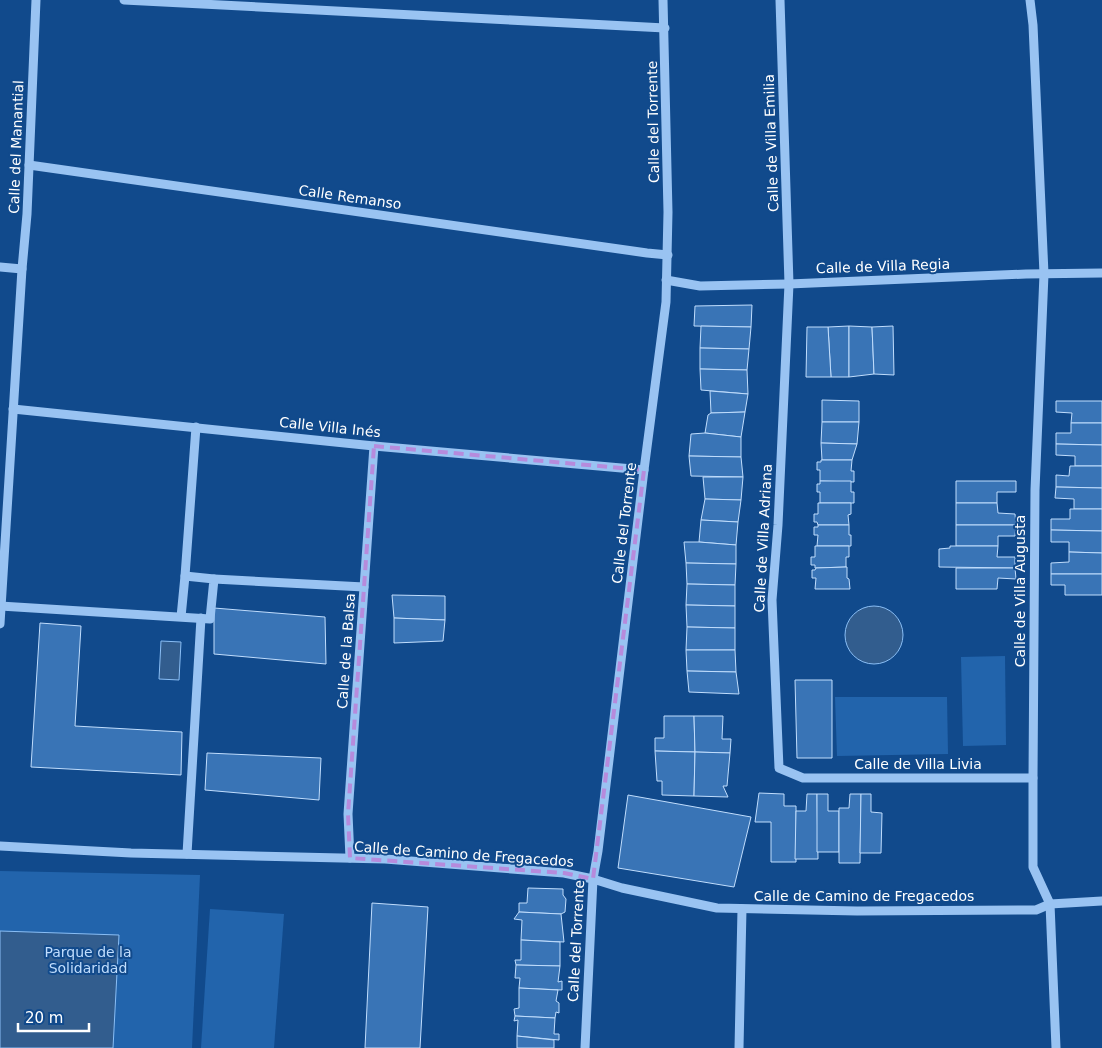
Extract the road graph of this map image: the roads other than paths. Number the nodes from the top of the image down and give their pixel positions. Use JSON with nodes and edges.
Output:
{"nodes":[{"id":1,"x":36,"y":0,"type":"edge"},
{"id":2,"x":124,"y":0,"type":"edge"},
{"id":3,"x":664,"y":0,"type":"edge"},
{"id":4,"x":780,"y":0,"type":"edge"},
{"id":5,"x":1030,"y":0,"type":"edge"},
{"id":6,"x":665,"y":28,"type":"junction"},
{"id":7,"x":29,"y":165,"type":"junction"},
{"id":8,"x":668,"y":255,"type":"junction"},
{"id":9,"x":0,"y":267,"type":"edge"},
{"id":10,"x":22,"y":269,"type":"junction"},
{"id":11,"x":1102,"y":273,"type":"edge"},
{"id":12,"x":1044,"y":274,"type":"junction"},
{"id":13,"x":666,"y":280,"type":"junction"},
{"id":14,"x":789,"y":284,"type":"junction"},
{"id":15,"x":13,"y":409,"type":"junction"},
{"id":16,"x":196,"y":427,"type":"junction"},
{"id":17,"x":374,"y":446,"type":"junction"},
{"id":18,"x":644,"y":470,"type":"junction"},
{"id":19,"x":185,"y":576,"type":"junction"},
{"id":20,"x":214,"y":579,"type":"junction"},
{"id":21,"x":364,"y":588,"type":"junction"},
{"id":22,"x":1,"y":606,"type":"edge"},
{"id":23,"x":181,"y":617,"type":"junction"},
{"id":24,"x":200,"y":618,"type":"junction"},
{"id":25,"x":0,"y":624,"type":"edge"},
{"id":26,"x":803,"y":778,"type":"joint"},
{"id":27,"x":1033,"y":778,"type":"junction"},
{"id":28,"x":0,"y":846,"type":"edge"},
{"id":29,"x":187,"y":854,"type":"junction"},
{"id":30,"x":350,"y":858,"type":"junction"},
{"id":31,"x":593,"y":879,"type":"junction"},
{"id":32,"x":1102,"y":901,"type":"edge"},
{"id":33,"x":1050,"y":904,"type":"junction"},
{"id":34,"x":742,"y":909,"type":"junction"},
{"id":35,"x":585,"y":1048,"type":"edge"},
{"id":36,"x":739,"y":1048,"type":"edge"},
{"id":37,"x":1056,"y":1048,"type":"edge"}],
"edges":[{"from":1,"to":7,"type":"street","name":"Calle del Manantial"},
{"from":2,"to":6,"type":"street"},
{"from":3,"to":6,"type":"street","name":"Calle del Torrente"},
{"from":4,"to":14,"type":"street","name":"Calle de Villa Emilia"},
{"from":5,"to":12,"type":"street"},
{"from":6,"to":8,"type":"street","name":"Calle del Torrente"},
{"from":7,"to":8,"type":"street","name":"Calle Remanso"},
{"from":7,"to":10,"type":"street","name":"Calle del Manantial"},
{"from":8,"to":13,"type":"street","name":"Calle del Torrente"},
{"from":9,"to":10,"type":"street"},
{"from":10,"to":15,"type":"street","name":"Calle del Manantial"},
{"from":11,"to":12,"type":"street","name":"Calle de Villa Regia"},
{"from":12,"to":14,"type":"street","name":"Calle de Villa Regia"},
{"from":12,"to":27,"type":"street","name":"Calle de Villa Augusta"},
{"from":13,"to":14,"type":"street","name":"Calle de Villa Regia"},
{"from":13,"to":18,"type":"street","name":"Calle del Torrente"},
{"from":14,"to":26,"type":"street","name":"Calle de Villa Adriana"},
{"from":15,"to":16,"type":"street","name":"Calle Villa Inés"},
{"from":15,"to":22,"type":"street","name":"Calle del Manantial"},
{"from":16,"to":17,"type":"street","name":"Calle Villa Inés"},
{"from":16,"to":19,"type":"street"},
{"from":17,"to":18,"type":"street","name":"Calle Villa Inés"},
{"from":17,"to":21,"type":"street","name":"Calle de la Balsa"},
{"from":18,"to":31,"type":"street","name":"Calle del Torrente"},
{"from":19,"to":20,"type":"street"},
{"from":19,"to":23,"type":"street"},
{"from":20,"to":21,"type":"street"},
{"from":20,"to":24,"type":"street"},
{"from":21,"to":30,"type":"street","name":"Calle de la Balsa"},
{"from":22,"to":23,"type":"street"},
{"from":22,"to":25,"type":"street","name":"Calle del Manantial"},
{"from":23,"to":24,"type":"street"},
{"from":24,"to":29,"type":"street"},
{"from":26,"to":27,"type":"street","name":"Calle de Villa Livia"},
{"from":27,"to":33,"type":"street","name":"Calle de Villa Augusta"},
{"from":28,"to":29,"type":"street","name":"Calle de Camino de Fregacedos"},
{"from":29,"to":30,"type":"street","name":"Calle de Camino de Fregacedos"},
{"from":30,"to":31,"type":"street","name":"Calle de Camino de Fregacedos"},
{"from":31,"to":34,"type":"street","name":"Calle de Camino de Fregacedos"},
{"from":31,"to":35,"type":"street","name":"Calle del Torrente"},
{"from":32,"to":33,"type":"street","name":"Calle de Camino de Fregacedos"},
{"from":33,"to":34,"type":"street","name":"Calle de Camino de Fregacedos"},
{"from":33,"to":37,"type":"street"},
{"from":34,"to":36,"type":"street"}]}
